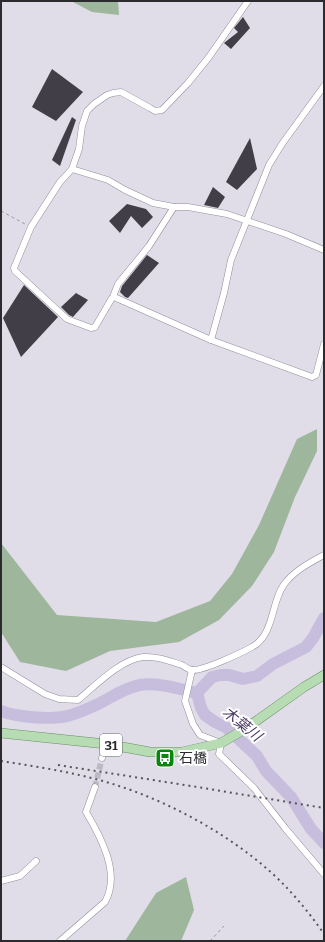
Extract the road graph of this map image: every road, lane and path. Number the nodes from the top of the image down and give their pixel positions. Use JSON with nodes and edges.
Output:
{"nodes":[{"id":1,"x":248,"y":1,"type":"edge"},
{"id":2,"x":324,"y":86,"type":"edge"},
{"id":3,"x":72,"y":169,"type":"junction"},
{"id":4,"x":174,"y":207,"type":"junction"},
{"id":5,"x":1,"y":211,"type":"edge"},
{"id":6,"x":247,"y":220,"type":"junction"},
{"id":7,"x":31,"y":227,"type":"junction"},
{"id":8,"x":324,"y":250,"type":"edge"},
{"id":9,"x":114,"y":297,"type":"junction"},
{"id":10,"x":211,"y":340,"type":"junction"},
{"id":11,"x":324,"y":344,"type":"edge"},
{"id":12,"x":324,"y":555,"type":"edge"},
{"id":13,"x":1,"y":667,"type":"edge"},
{"id":14,"x":192,"y":670,"type":"junction"},
{"id":15,"x":324,"y":675,"type":"edge"},
{"id":16,"x":1,"y":733,"type":"edge"},
{"id":17,"x":224,"y":741,"type":"junction"},
{"id":18,"x":106,"y":744,"type":"junction"},
{"id":19,"x":102,"y":758,"type":"tunnel mouth"},
{"id":20,"x":95,"y":787,"type":"tunnel mouth"},
{"id":21,"x":36,"y":861,"type":"dead end"},
{"id":22,"x":324,"y":874,"type":"edge"},
{"id":23,"x":1,"y":881,"type":"edge"},
{"id":24,"x":224,"y":926,"type":"dead end"},
{"id":25,"x":60,"y":941,"type":"edge"},
{"id":26,"x":210,"y":941,"type":"edge"}],
"edges":[{"from":1,"to":3,"type":"street"},
{"from":2,"to":6,"type":"street"},
{"from":3,"to":4,"type":"street"},
{"from":3,"to":7,"type":"street"},
{"from":4,"to":6,"type":"street"},
{"from":4,"to":9,"type":"street"},
{"from":5,"to":7,"type":"path"},
{"from":6,"to":8,"type":"street"},
{"from":6,"to":10,"type":"street"},
{"from":7,"to":9,"type":"street"},
{"from":9,"to":10,"type":"street"},
{"from":10,"to":11,"type":"street"},
{"from":12,"to":14,"type":"street"},
{"from":13,"to":14,"type":"street"},
{"from":14,"to":17,"type":"street"},
{"from":15,"to":17,"type":"main road","number":"31"},
{"from":16,"to":18,"type":"main road","number":"31"},
{"from":17,"to":18,"type":"main road","number":"31"},
{"from":17,"to":22,"type":"street"},
{"from":18,"to":19,"type":"street"},
{"from":20,"to":25,"type":"street"},
{"from":21,"to":23,"type":"street"},
{"from":24,"to":26,"type":"path"}]}
